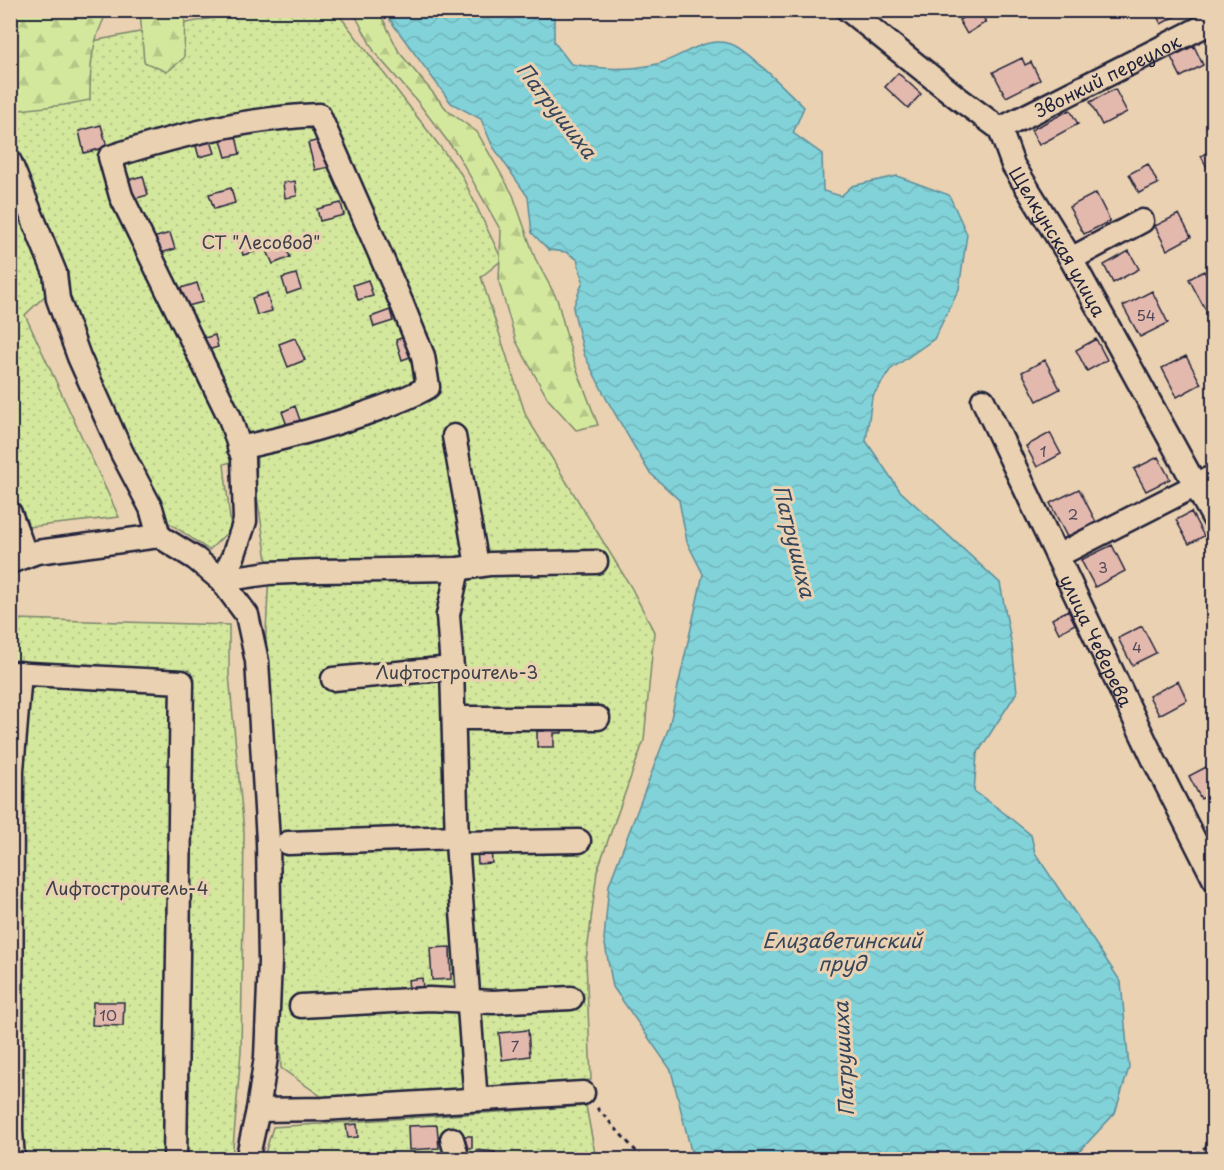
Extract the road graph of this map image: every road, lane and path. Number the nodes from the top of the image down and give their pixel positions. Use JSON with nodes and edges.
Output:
{"nodes":[{"id":1,"x":848,"y":10,"type":"edge"},
{"id":2,"x":1214,"y":21,"type":"edge"},
{"id":3,"x":1000,"y":129,"type":"junction"},
{"id":4,"x":10,"y":162,"type":"edge"},
{"id":5,"x":1142,"y":220,"type":"dead end"},
{"id":6,"x":1071,"y":259,"type":"junction"},
{"id":7,"x":982,"y":400,"type":"dead end"},
{"id":8,"x":454,"y":436,"type":"dead end"},
{"id":9,"x":239,"y":448,"type":"junction"},
{"id":10,"x":1204,"y":481,"type":"edge"},
{"id":11,"x":10,"y":513,"type":"edge"},
{"id":12,"x":1214,"y":519,"type":"edge"},
{"id":13,"x":159,"y":536,"type":"junction"},
{"id":14,"x":1057,"y":556,"type":"junction"},
{"id":15,"x":18,"y":559,"type":"edge"},
{"id":16,"x":596,"y":562,"type":"dead end"},
{"id":17,"x":467,"y":567,"type":"junction"},
{"id":18,"x":221,"y":580,"type":"junction"},
{"id":19,"x":452,"y":668,"type":"junction"},
{"id":20,"x":15,"y":673,"type":"edge"},
{"id":21,"x":333,"y":679,"type":"dead end"},
{"id":22,"x":454,"y":718,"type":"junction"},
{"id":23,"x":598,"y":718,"type":"dead end"},
{"id":24,"x":457,"y":840,"type":"junction"},
{"id":25,"x":579,"y":841,"type":"dead end"},
{"id":26,"x":288,"y":843,"type":"dead end"},
{"id":27,"x":1214,"y":879,"type":"edge"},
{"id":28,"x":571,"y":999,"type":"dead end"},
{"id":29,"x":468,"y":1000,"type":"junction"},
{"id":30,"x":301,"y":1006,"type":"dead end"},
{"id":31,"x":475,"y":1089,"type":"dead end"},
{"id":32,"x":583,"y":1093,"type":"joint"},
{"id":33,"x":258,"y":1110,"type":"junction"},
{"id":34,"x":11,"y":1130,"type":"edge"},
{"id":35,"x":1214,"y":1146,"type":"edge"},
{"id":36,"x":13,"y":1160,"type":"edge"},
{"id":37,"x":175,"y":1160,"type":"edge"},
{"id":38,"x":247,"y":1160,"type":"edge"},
{"id":39,"x":644,"y":1160,"type":"edge"},
{"id":40,"x":1190,"y":1160,"type":"edge"}],
"edges":[{"from":1,"to":3,"type":"street"},
{"from":2,"to":3,"type":"street","name":"Звонкий переулок"},
{"from":3,"to":6,"type":"street","name":"Щелкунская улица"},
{"from":4,"to":13,"type":"street"},
{"from":5,"to":6,"type":"street"},
{"from":6,"to":10,"type":"street","name":"Щелкунская улица"},
{"from":7,"to":14,"type":"street","name":"улица Чеверева"},
{"from":8,"to":17,"type":"street"},
{"from":9,"to":9,"type":"street"},
{"from":9,"to":18,"type":"street"},
{"from":10,"to":12,"type":"street","name":"Щелкунская улица"},
{"from":10,"to":14,"type":"street"},
{"from":11,"to":15,"type":"street"},
{"from":13,"to":15,"type":"street"},
{"from":13,"to":18,"type":"street"},
{"from":14,"to":27,"type":"street","name":"улица Чеверева"},
{"from":16,"to":17,"type":"street"},
{"from":17,"to":18,"type":"street"},
{"from":17,"to":19,"type":"street"},
{"from":18,"to":33,"type":"street"},
{"from":19,"to":21,"type":"street"},
{"from":19,"to":22,"type":"street"},
{"from":20,"to":34,"type":"street"},
{"from":20,"to":37,"type":"street"},
{"from":22,"to":23,"type":"street"},
{"from":22,"to":24,"type":"street"},
{"from":24,"to":25,"type":"street"},
{"from":24,"to":26,"type":"street"},
{"from":24,"to":29,"type":"street"},
{"from":28,"to":29,"type":"street"},
{"from":29,"to":30,"type":"street"},
{"from":29,"to":31,"type":"street"},
{"from":32,"to":33,"type":"street"},
{"from":32,"to":39,"type":"path"},
{"from":33,"to":38,"type":"street"},
{"from":34,"to":36,"type":"street"},
{"from":35,"to":40,"type":"path"}]}
